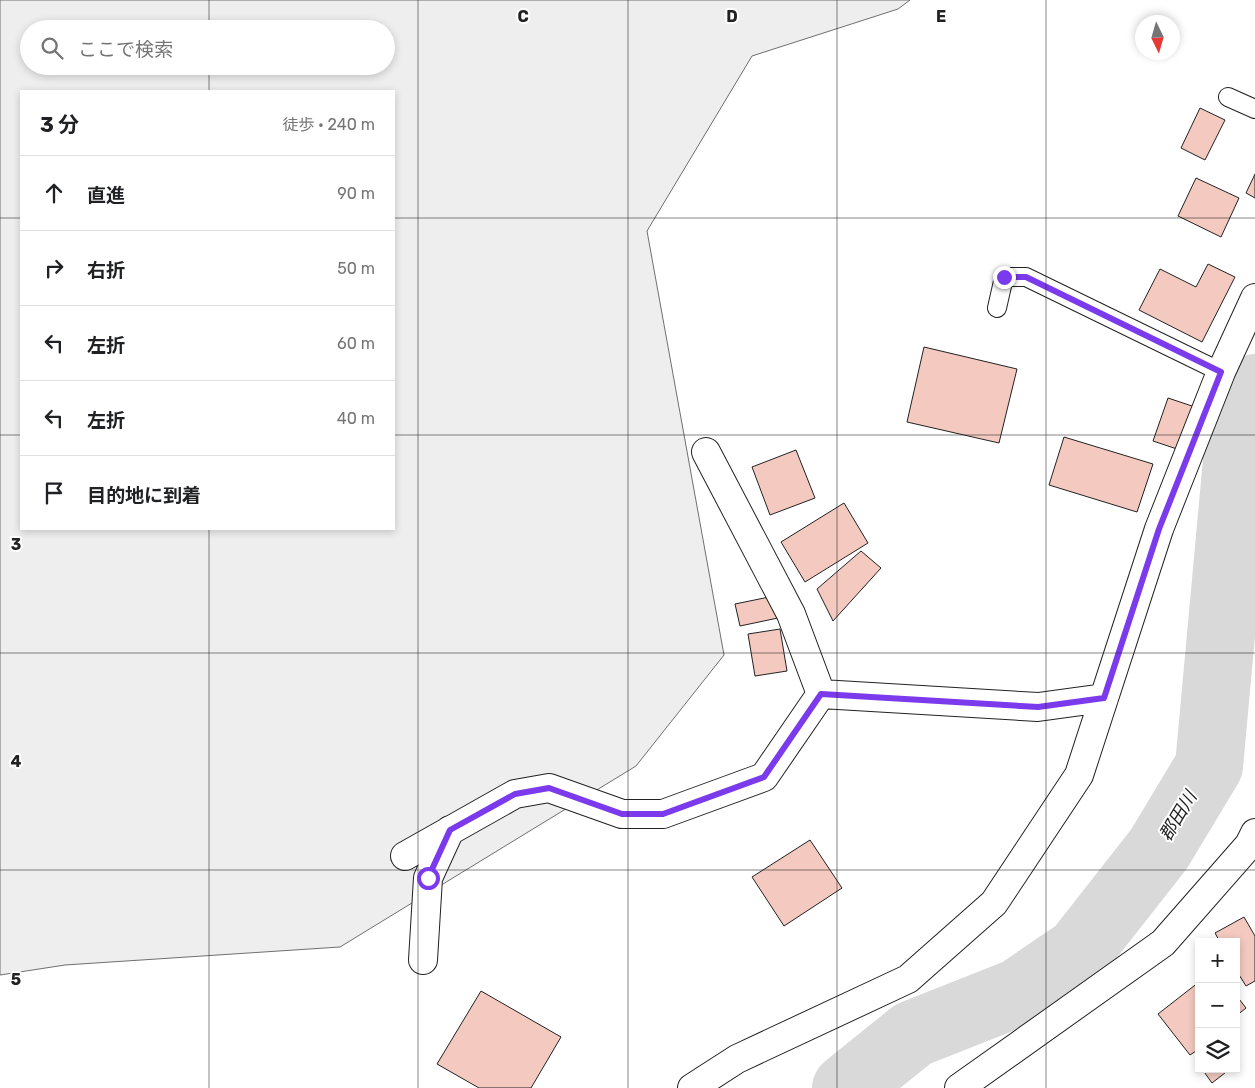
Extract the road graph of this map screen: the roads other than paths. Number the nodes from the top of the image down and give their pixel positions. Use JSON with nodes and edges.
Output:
{"nodes":[{"id":1,"x":1228,"y":97,"type":"dead end"},
{"id":2,"x":1255,"y":109,"type":"edge"},
{"id":3,"x":1255,"y":298,"type":"edge"},
{"id":4,"x":996,"y":308,"type":"dead end"},
{"id":5,"x":1221,"y":372,"type":"junction"},
{"id":6,"x":706,"y":452,"type":"dead end"},
{"id":7,"x":821,"y":694,"type":"junction"},
{"id":8,"x":1104,"y":698,"type":"junction"},
{"id":9,"x":450,"y":830,"type":"junction"},
{"id":10,"x":1255,"y":833,"type":"edge"},
{"id":11,"x":405,"y":856,"type":"dead end"},
{"id":12,"x":423,"y":960,"type":"dead end"},
{"id":13,"x":692,"y":1088,"type":"edge"},
{"id":14,"x":959,"y":1088,"type":"edge"}],
"edges":[{"from":1,"to":2,"type":"lane"},
{"from":3,"to":5,"type":"street"},
{"from":4,"to":5,"type":"lane"},
{"from":5,"to":8,"type":"street"},
{"from":6,"to":7,"type":"street"},
{"from":7,"to":8,"type":"street"},
{"from":7,"to":9,"type":"street"},
{"from":8,"to":13,"type":"street"},
{"from":9,"to":11,"type":"street"},
{"from":9,"to":12,"type":"street"},
{"from":10,"to":14,"type":"street"}]}
